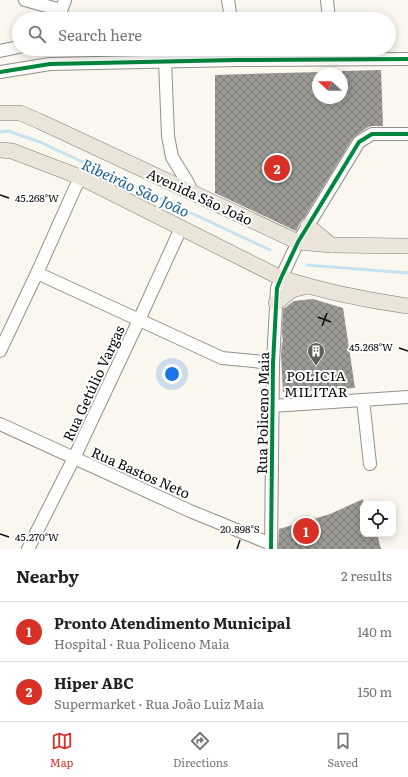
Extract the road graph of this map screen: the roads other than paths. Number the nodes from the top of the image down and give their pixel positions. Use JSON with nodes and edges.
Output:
{"nodes":[{"id":1,"x":25,"y":0,"type":"edge"},
{"id":2,"x":228,"y":0,"type":"edge"},
{"id":3,"x":327,"y":0,"type":"edge"},
{"id":4,"x":61,"y":10,"type":"edge"},
{"id":5,"x":229,"y":12,"type":"edge"},
{"id":6,"x":328,"y":12,"type":"edge"},
{"id":7,"x":12,"y":48,"type":"edge"},
{"id":8,"x":0,"y":51,"type":"edge"},
{"id":9,"x":224,"y":56,"type":"edge"},
{"id":10,"x":359,"y":56,"type":"edge"},
{"id":11,"x":408,"y":60,"type":"edge"},
{"id":12,"x":165,"y":61,"type":"junction"},
{"id":13,"x":0,"y":72,"type":"edge"},
{"id":14,"x":0,"y":113,"type":"edge"},
{"id":15,"x":408,"y":134,"type":"edge"},
{"id":16,"x":0,"y":150,"type":"edge"},
{"id":17,"x":80,"y":177,"type":"junction"},
{"id":18,"x":192,"y":192,"type":"junction"},
{"id":19,"x":308,"y":226,"type":"junction"},
{"id":20,"x":181,"y":228,"type":"junction"},
{"id":21,"x":298,"y":242,"type":"junction"},
{"id":22,"x":331,"y":245,"type":"junction"},
{"id":23,"x":408,"y":246,"type":"edge"},
{"id":24,"x":37,"y":273,"type":"junction"},
{"id":25,"x":281,"y":278,"type":"junction"},
{"id":26,"x":307,"y":286,"type":"junction"},
{"id":27,"x":276,"y":303,"type":"junction"},
{"id":28,"x":408,"y":306,"type":"edge"},
{"id":29,"x":139,"y":320,"type":"junction"},
{"id":30,"x":0,"y":351,"type":"edge"},
{"id":31,"x":273,"y":363,"type":"junction"},
{"id":32,"x":408,"y":396,"type":"edge"},
{"id":33,"x":363,"y":400,"type":"junction"},
{"id":34,"x":272,"y":406,"type":"junction"},
{"id":35,"x":0,"y":424,"type":"edge"},
{"id":36,"x":74,"y":458,"type":"junction"},
{"id":37,"x":370,"y":464,"type":"dead end"},
{"id":38,"x":271,"y":547,"type":"edge"},
{"id":39,"x":28,"y":549,"type":"edge"}],
"edges":[{"from":1,"to":4,"type":"street"},
{"from":2,"to":5,"type":"street"},
{"from":3,"to":6,"type":"street"},
{"from":7,"to":8,"type":"street"},
{"from":9,"to":12,"type":"street"},
{"from":10,"to":11,"type":"street"},
{"from":12,"to":13,"type":"street"},
{"from":12,"to":18,"type":"street"},
{"from":14,"to":18,"type":"main road","name":"Avenida São João"},
{"from":15,"to":19,"type":"street","name":"Rua Policeno Maia"},
{"from":16,"to":17,"type":"main road"},
{"from":17,"to":20,"type":"main road"},
{"from":17,"to":24,"type":"street"},
{"from":18,"to":21,"type":"main road","name":"Avenida São João"},
{"from":19,"to":21,"type":"street","name":"Rua Policeno Maia"},
{"from":19,"to":22,"type":"main road"},
{"from":20,"to":25,"type":"main road"},
{"from":20,"to":29,"type":"street","name":"Rua Getúlio Vargas"},
{"from":21,"to":22,"type":"main road","name":"Avenida São João"},
{"from":21,"to":25,"type":"street","name":"Rua Policeno Maia"},
{"from":22,"to":23,"type":"main road","name":"Avenida São João"},
{"from":24,"to":29,"type":"street"},
{"from":24,"to":30,"type":"street"},
{"from":25,"to":26,"type":"main road"},
{"from":25,"to":27,"type":"street","name":"Rua Policeno Maia"},
{"from":26,"to":27,"type":"main road"},
{"from":26,"to":28,"type":"main road"},
{"from":27,"to":31,"type":"street","name":"Rua Policeno Maia"},
{"from":29,"to":31,"type":"street"},
{"from":29,"to":36,"type":"street","name":"Rua Getúlio Vargas"},
{"from":31,"to":34,"type":"street","name":"Rua Policeno Maia"},
{"from":32,"to":33,"type":"street"},
{"from":33,"to":34,"type":"street"},
{"from":33,"to":37,"type":"street"},
{"from":34,"to":38,"type":"street","name":"Rua Policeno Maia"},
{"from":35,"to":36,"type":"street","name":"Rua Bastos Neto"},
{"from":36,"to":38,"type":"street","name":"Rua Bastos Neto"},
{"from":36,"to":39,"type":"street","name":"Rua Getúlio Vargas"}]}
